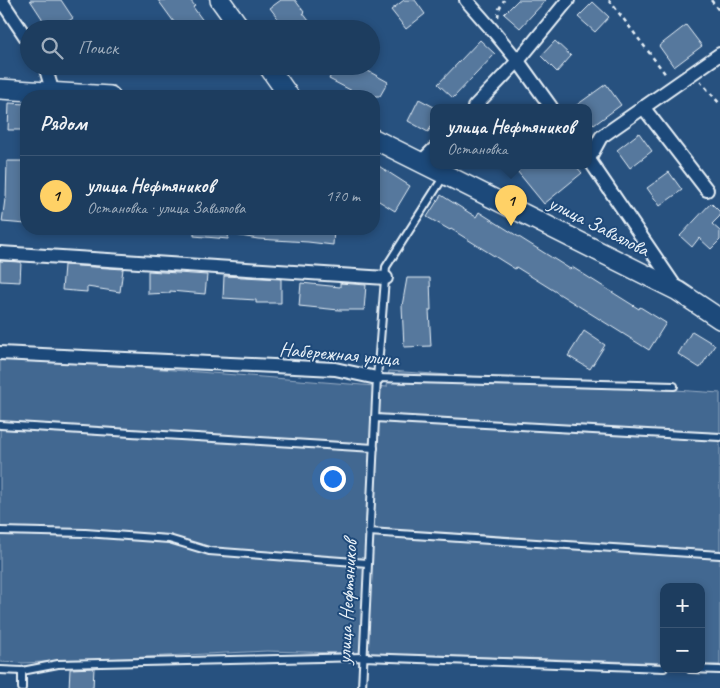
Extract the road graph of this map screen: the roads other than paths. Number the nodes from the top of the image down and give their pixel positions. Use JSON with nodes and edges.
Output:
{"nodes":[{"id":1,"x":1,"y":0,"type":"edge"},
{"id":2,"x":220,"y":0,"type":"edge"},
{"id":3,"x":466,"y":0,"type":"edge"},
{"id":4,"x":568,"y":0,"type":"edge"},
{"id":5,"x":234,"y":20,"type":"edge"},
{"id":6,"x":20,"y":28,"type":"edge"},
{"id":7,"x":720,"y":54,"type":"edge"},
{"id":8,"x":518,"y":61,"type":"junction"},
{"id":9,"x":48,"y":75,"type":"edge"},
{"id":10,"x":274,"y":75,"type":"edge"},
{"id":11,"x":0,"y":89,"type":"edge"},
{"id":12,"x":52,"y":90,"type":"edge"},
{"id":13,"x":285,"y":90,"type":"edge"},
{"id":14,"x":20,"y":91,"type":"edge"},
{"id":15,"x":477,"y":104,"type":"edge"},
{"id":16,"x":549,"y":104,"type":"edge"},
{"id":17,"x":643,"y":107,"type":"junction"},
{"id":18,"x":380,"y":141,"type":"edge"},
{"id":19,"x":592,"y":154,"type":"edge"},
{"id":20,"x":427,"y":156,"type":"edge"},
{"id":21,"x":592,"y":163,"type":"edge"},
{"id":22,"x":439,"y":169,"type":"edge"},
{"id":23,"x":444,"y":175,"type":"junction"},
{"id":24,"x":707,"y":190,"type":"dead end"},
{"id":25,"x":0,"y":252,"type":"edge"},
{"id":26,"x":386,"y":278,"type":"junction"},
{"id":27,"x":678,"y":291,"type":"junction"},
{"id":28,"x":717,"y":313,"type":"edge"},
{"id":29,"x":0,"y":353,"type":"edge"},
{"id":30,"x":377,"y":378,"type":"junction"},
{"id":31,"x":674,"y":386,"type":"dead end"},
{"id":32,"x":375,"y":418,"type":"junction"},
{"id":33,"x":0,"y":425,"type":"edge"},
{"id":34,"x":720,"y":437,"type":"edge"},
{"id":35,"x":374,"y":448,"type":"junction"},
{"id":36,"x":0,"y":531,"type":"edge"},
{"id":37,"x":369,"y":532,"type":"junction"},
{"id":38,"x":720,"y":555,"type":"edge"},
{"id":39,"x":368,"y":563,"type":"junction"},
{"id":40,"x":363,"y":657,"type":"junction"},
{"id":41,"x":660,"y":668,"type":"edge"},
{"id":42,"x":0,"y":670,"type":"edge"},
{"id":43,"x":705,"y":670,"type":"edge"},
{"id":44,"x":720,"y":670,"type":"edge"},
{"id":45,"x":22,"y":671,"type":"junction"},
{"id":46,"x":22,"y":688,"type":"edge"},
{"id":47,"x":362,"y":688,"type":"edge"}],
"edges":[{"from":1,"to":6,"type":"street"},
{"from":2,"to":5,"type":"street"},
{"from":3,"to":8,"type":"street"},
{"from":4,"to":8,"type":"street"},
{"from":7,"to":17,"type":"street"},
{"from":8,"to":15,"type":"street"},
{"from":8,"to":16,"type":"street"},
{"from":9,"to":12,"type":"street"},
{"from":10,"to":13,"type":"street"},
{"from":11,"to":14,"type":"street"},
{"from":17,"to":19,"type":"street"},
{"from":17,"to":24,"type":"street"},
{"from":18,"to":20,"type":"street","name":"улица Завьялова"},
{"from":21,"to":27,"type":"street"},
{"from":22,"to":23,"type":"street","name":"улица Завьялова"},
{"from":23,"to":26,"type":"lane","name":"улица Нефтяников"},
{"from":23,"to":27,"type":"street","name":"улица Завьялова"},
{"from":25,"to":26,"type":"street"},
{"from":26,"to":30,"type":"lane","name":"улица Нефтяников"},
{"from":27,"to":28,"type":"street","name":"улица Завьялова"},
{"from":29,"to":30,"type":"street","name":"Набережная улица"},
{"from":30,"to":31,"type":"lane","name":"Набережная улица"},
{"from":30,"to":32,"type":"lane","name":"улица Нефтяников"},
{"from":32,"to":34,"type":"lane"},
{"from":32,"to":35,"type":"lane","name":"улица Нефтяников"},
{"from":33,"to":35,"type":"lane"},
{"from":35,"to":37,"type":"lane","name":"улица Нефтяников"},
{"from":36,"to":39,"type":"lane"},
{"from":37,"to":38,"type":"lane"},
{"from":37,"to":39,"type":"lane","name":"улица Нефтяников"},
{"from":39,"to":40,"type":"lane","name":"улица Нефтяников"},
{"from":40,"to":41,"type":"lane"},
{"from":40,"to":45,"type":"lane"},
{"from":40,"to":47,"type":"lane","name":"улица Нефтяников"},
{"from":42,"to":45,"type":"lane"},
{"from":43,"to":44,"type":"lane"},
{"from":45,"to":46,"type":"lane"}]}
